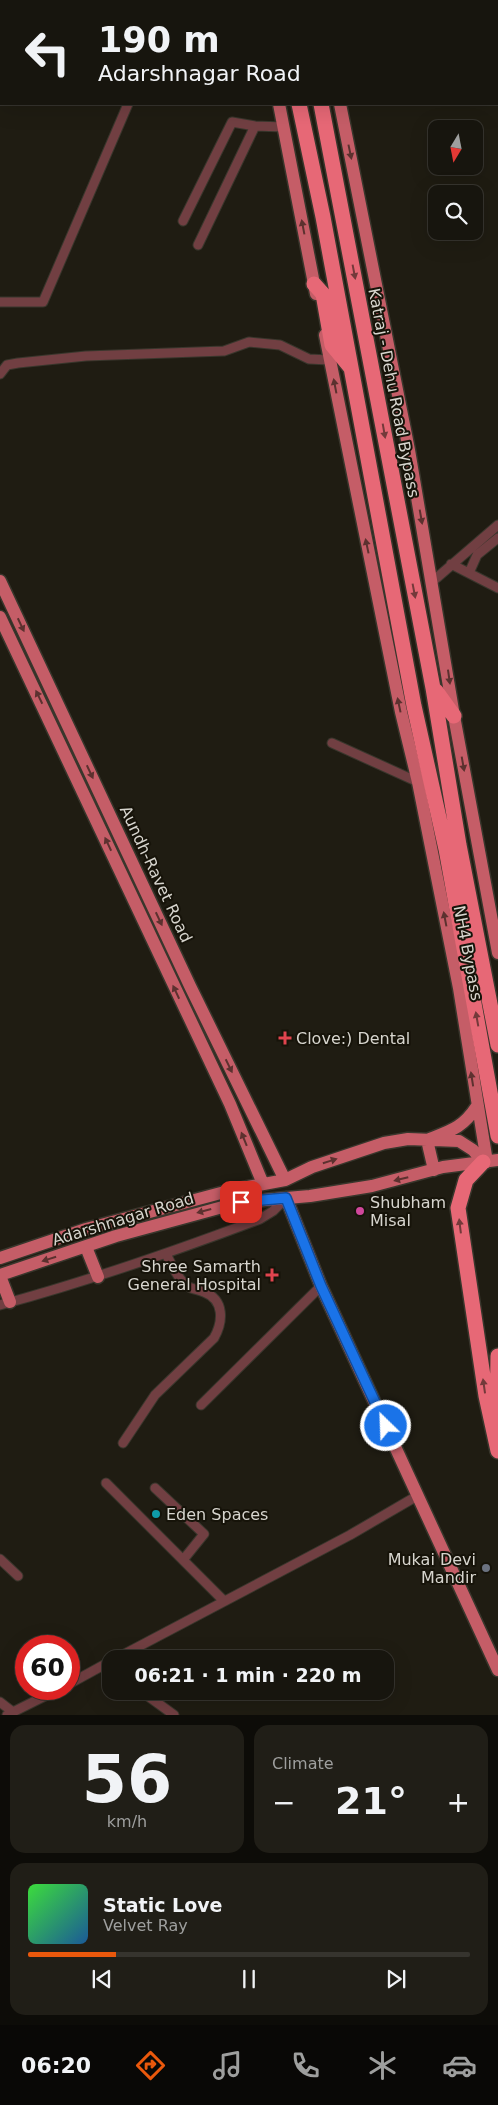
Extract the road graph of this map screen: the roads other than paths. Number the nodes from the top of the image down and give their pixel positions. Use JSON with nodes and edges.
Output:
{"nodes":[{"id":1,"x":128,"y":105,"type":"edge"},
{"id":2,"x":280,"y":105,"type":"edge"},
{"id":3,"x":299,"y":105,"type":"edge"},
{"id":4,"x":321,"y":105,"type":"edge"},
{"id":5,"x":340,"y":105,"type":"edge"},
{"id":6,"x":255,"y":126,"type":"junction"},
{"id":7,"x":284,"y":127,"type":"junction"},
{"id":8,"x":183,"y":222,"type":"dead end"},
{"id":9,"x":198,"y":245,"type":"dead end"},
{"id":10,"x":314,"y":284,"type":"junction"},
{"id":11,"x":0,"y":302,"type":"edge"},
{"id":12,"x":329,"y":360,"type":"junction"},
{"id":13,"x":352,"y":369,"type":"junction"},
{"id":14,"x":0,"y":374,"type":"edge"},
{"id":15,"x":498,"y":525,"type":"edge"},
{"id":16,"x":498,"y":538,"type":"edge"},
{"id":17,"x":451,"y":564,"type":"junction"},
{"id":18,"x":469,"y":573,"type":"junction"},
{"id":19,"x":433,"y":580,"type":"junction"},
{"id":20,"x":0,"y":581,"type":"edge"},
{"id":21,"x":498,"y":588,"type":"edge"},
{"id":22,"x":0,"y":617,"type":"edge"},
{"id":23,"x":433,"y":688,"type":"junction"},
{"id":24,"x":454,"y":716,"type":"junction"},
{"id":25,"x":332,"y":743,"type":"dead end"},
{"id":26,"x":414,"y":746,"type":"junction"},
{"id":27,"x":418,"y":782,"type":"junction"},
{"id":28,"x":452,"y":847,"type":"junction"},
{"id":29,"x":498,"y":954,"type":"edge"},
{"id":30,"x":498,"y":1045,"type":"edge"},
{"id":31,"x":477,"y":1106,"type":"junction"},
{"id":32,"x":498,"y":1136,"type":"edge"},
{"id":33,"x":427,"y":1140,"type":"junction"},
{"id":34,"x":489,"y":1161,"type":"edge"},
{"id":35,"x":434,"y":1170,"type":"junction"},
{"id":36,"x":285,"y":1180,"type":"junction"},
{"id":37,"x":262,"y":1184,"type":"junction"},
{"id":38,"x":286,"y":1198,"type":"junction"},
{"id":39,"x":86,"y":1247,"type":"junction"},
{"id":40,"x":166,"y":1254,"type":"junction"},
{"id":41,"x":0,"y":1258,"type":"edge"},
{"id":42,"x":0,"y":1275,"type":"edge"},
{"id":43,"x":98,"y":1276,"type":"junction"},
{"id":44,"x":321,"y":1286,"type":"junction"},
{"id":45,"x":5,"y":1303,"type":"edge"},
{"id":46,"x":498,"y":1356,"type":"edge"},
{"id":47,"x":201,"y":1405,"type":"dead end"},
{"id":48,"x":123,"y":1443,"type":"dead end"},
{"id":49,"x":498,"y":1450,"type":"edge"},
{"id":50,"x":106,"y":1483,"type":"dead end"},
{"id":51,"x":155,"y":1488,"type":"dead end"},
{"id":52,"x":417,"y":1496,"type":"junction"},
{"id":53,"x":0,"y":1559,"type":"edge"},
{"id":54,"x":183,"y":1560,"type":"junction"},
{"id":55,"x":18,"y":1576,"type":"dead end"},
{"id":56,"x":223,"y":1600,"type":"junction"},
{"id":57,"x":131,"y":1650,"type":"edge"},
{"id":58,"x":102,"y":1668,"type":"edge"},
{"id":59,"x":498,"y":1670,"type":"edge"},
{"id":60,"x":80,"y":1679,"type":"edge"},
{"id":61,"x":37,"y":1700,"type":"edge"},
{"id":62,"x":153,"y":1700,"type":"edge"},
{"id":63,"x":0,"y":1702,"type":"edge"},
{"id":64,"x":10,"y":1713,"type":"edge"},
{"id":65,"x":174,"y":1715,"type":"edge"}],
"edges":[{"from":1,"to":11,"type":"street"},
{"from":2,"to":7,"type":"main road","name":"NH4 Bypass"},
{"from":3,"to":13,"type":"highway"},
{"from":4,"to":23,"type":"highway","name":"Katraj - Dehu Road Bypass","one_way":true},
{"from":5,"to":19,"type":"main road","one_way":true},
{"from":6,"to":7,"type":"street"},
{"from":6,"to":8,"type":"street"},
{"from":6,"to":9,"type":"street"},
{"from":10,"to":7,"type":"main road","name":"NH4 Bypass","one_way":true},
{"from":10,"to":12,"type":"main road","name":"NH4 Bypass"},
{"from":10,"to":13,"type":"highway"},
{"from":12,"to":14,"type":"street"},
{"from":26,"to":12,"type":"main road","name":"NH4 Bypass","one_way":true},
{"from":13,"to":26,"type":"highway"},
{"from":15,"to":17,"type":"street"},
{"from":16,"to":18,"type":"street"},
{"from":17,"to":18,"type":"street"},
{"from":17,"to":19,"type":"street"},
{"from":18,"to":21,"type":"street"},
{"from":19,"to":24,"type":"main road","one_way":true},
{"from":20,"to":36,"type":"main road","name":"Aundh-Ravet Road","one_way":true},
{"from":37,"to":22,"type":"main road","name":"Aundh-Ravet Road","one_way":true},
{"from":23,"to":24,"type":"highway"},
{"from":23,"to":28,"type":"highway","name":"Katraj - Dehu Road Bypass"},
{"from":24,"to":29,"type":"main road","one_way":true},
{"from":25,"to":27,"type":"street"},
{"from":26,"to":27,"type":"main road","name":"NH4 Bypass"},
{"from":26,"to":28,"type":"highway"},
{"from":31,"to":27,"type":"main road","name":"NH4 Bypass","one_way":true},
{"from":28,"to":30,"type":"highway"},
{"from":32,"to":28,"type":"highway","one_way":true},
{"from":31,"to":33,"type":"main road"},
{"from":31,"to":34,"type":"main road","name":"NH4 Bypass"},
{"from":33,"to":34,"type":"main road"},
{"from":33,"to":35,"type":"main road"},
{"from":36,"to":33,"type":"main road","one_way":true},
{"from":34,"to":35,"type":"main road","name":"Adarshnagar Road"},
{"from":49,"to":34,"type":"highway","one_way":true},
{"from":35,"to":38,"type":"main road","name":"Adarshnagar Road","one_way":true},
{"from":36,"to":37,"type":"main road","name":"Adarshnagar Road"},
{"from":37,"to":41,"type":"main road","name":"Adarshnagar Road"},
{"from":38,"to":39,"type":"main road","name":"Adarshnagar Road","one_way":true},
{"from":38,"to":40,"type":"street"},
{"from":38,"to":44,"type":"main road"},
{"from":39,"to":42,"type":"main road","name":"Adarshnagar Road","one_way":true},
{"from":39,"to":43,"type":"main road"},
{"from":40,"to":43,"type":"street"},
{"from":40,"to":48,"type":"street"},
{"from":42,"to":45,"type":"main road"},
{"from":43,"to":45,"type":"street"},
{"from":44,"to":47,"type":"street"},
{"from":44,"to":52,"type":"main road"},
{"from":46,"to":49,"type":"highway"},
{"from":50,"to":54,"type":"street"},
{"from":51,"to":54,"type":"street"},
{"from":52,"to":56,"type":"street"},
{"from":52,"to":59,"type":"main road"},
{"from":53,"to":55,"type":"street"},
{"from":54,"to":56,"type":"street"},
{"from":56,"to":57,"type":"street"},
{"from":58,"to":60,"type":"street"},
{"from":61,"to":64,"type":"street"},
{"from":62,"to":65,"type":"street"},
{"from":63,"to":64,"type":"street"}]}
